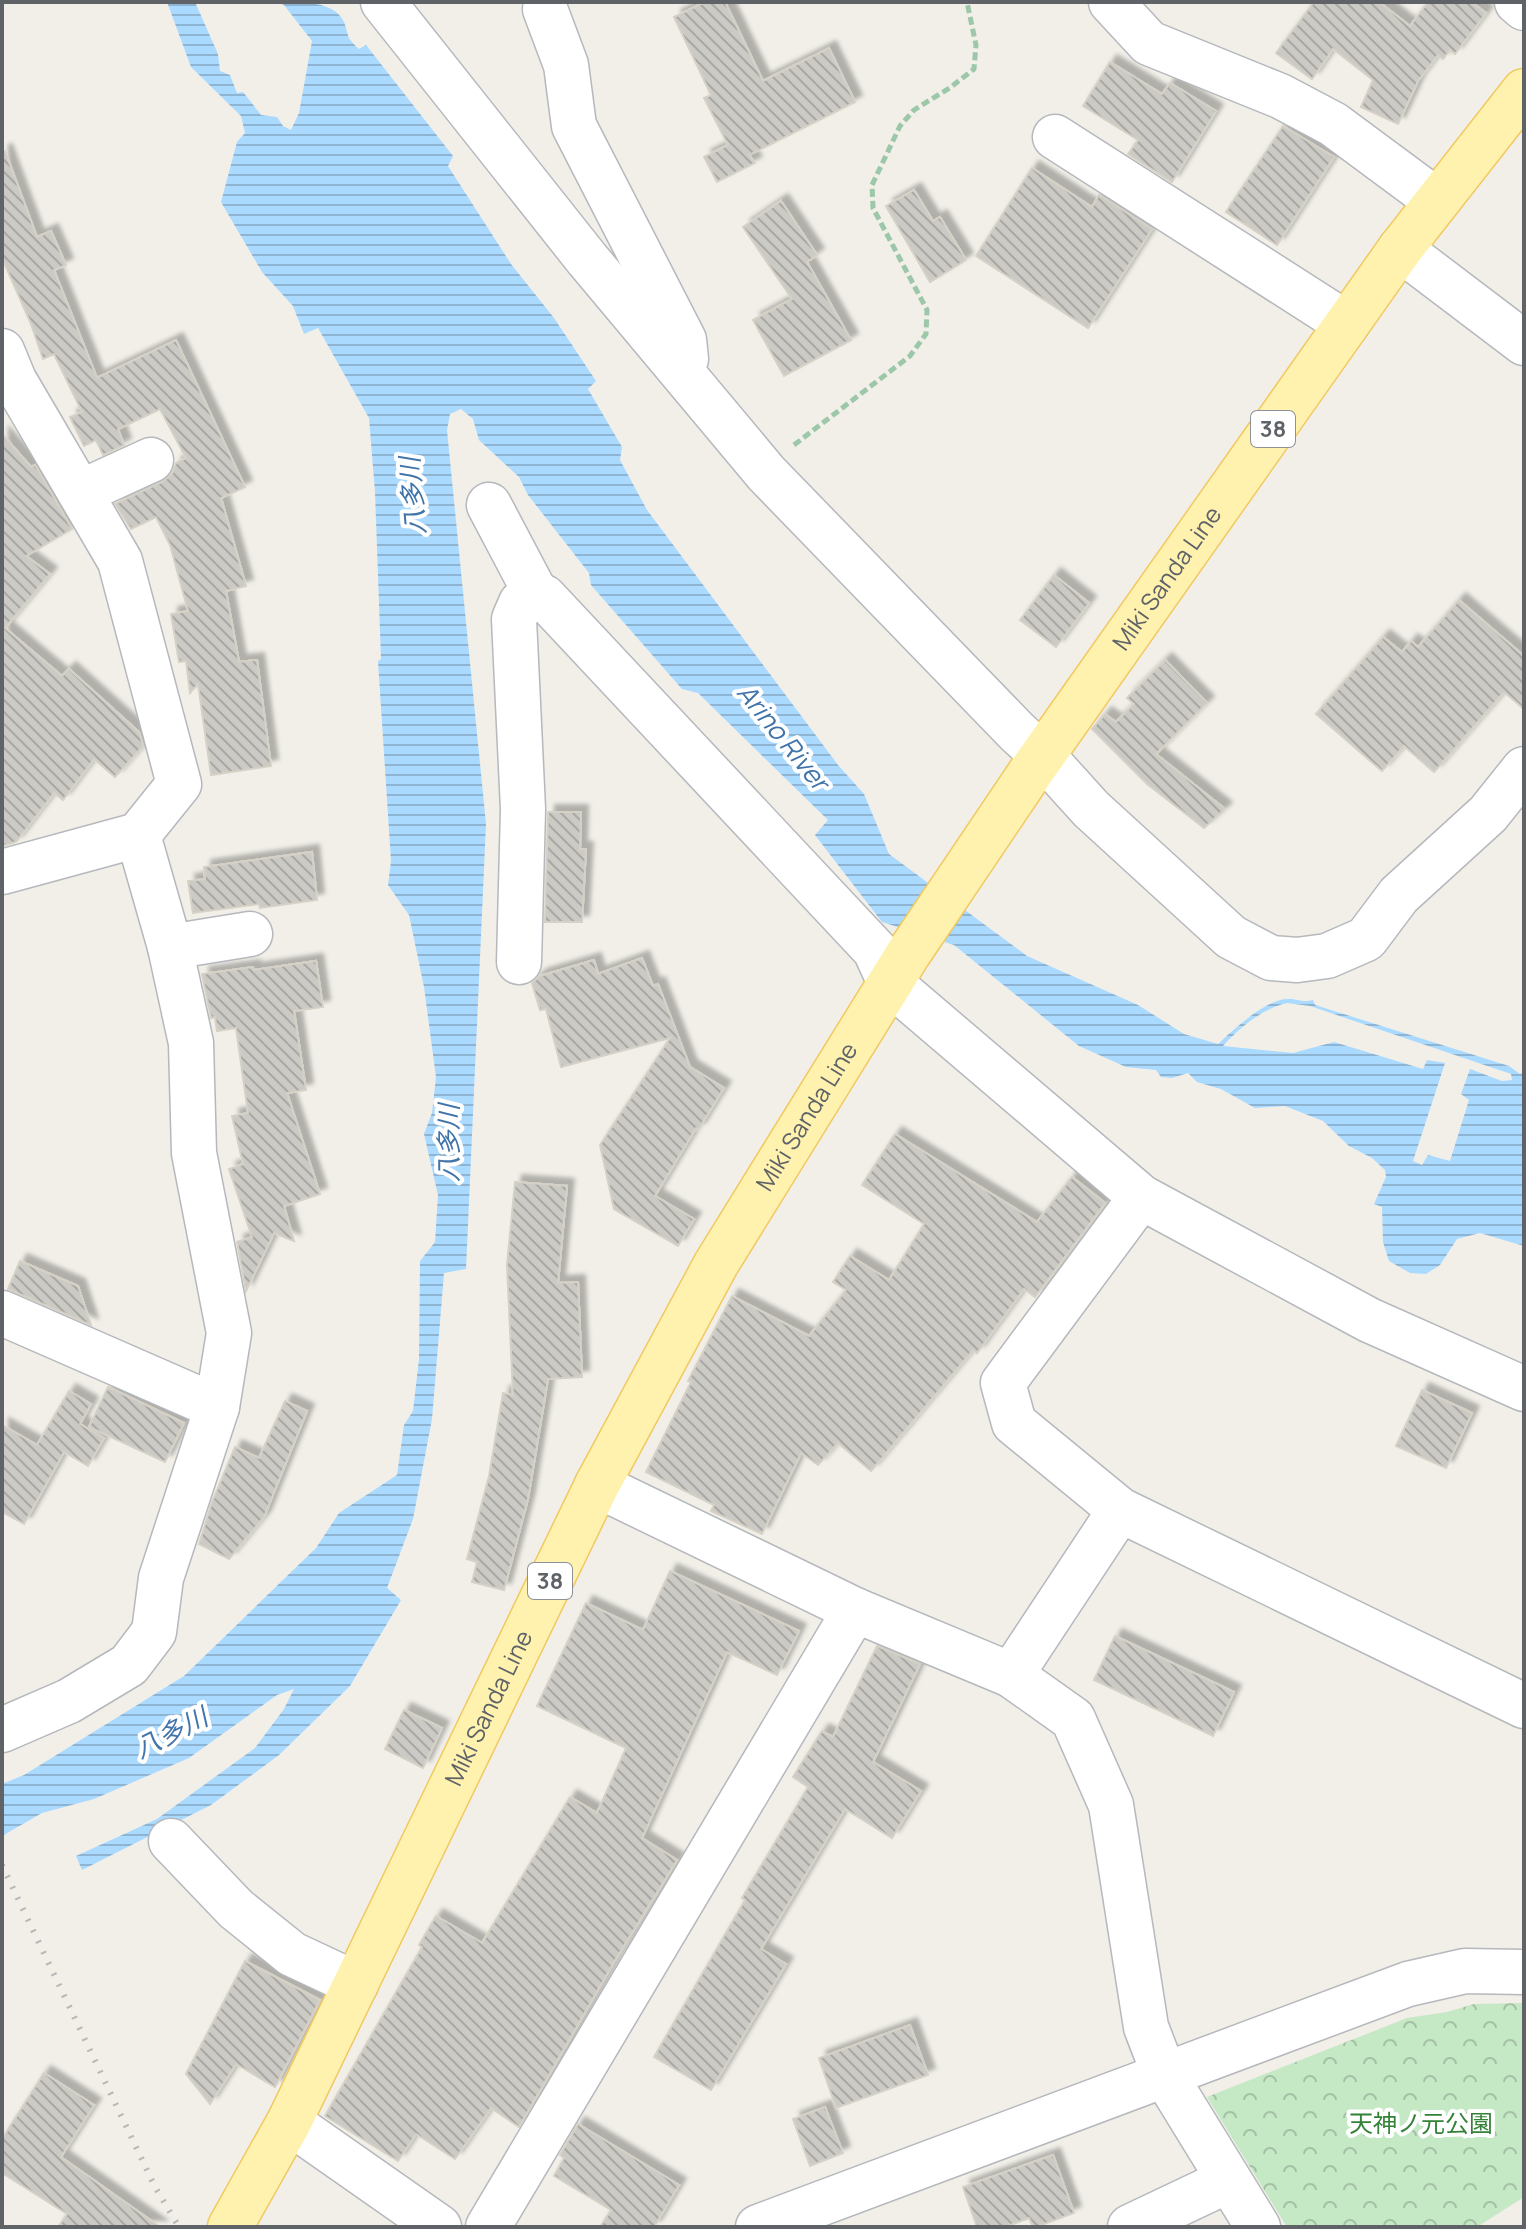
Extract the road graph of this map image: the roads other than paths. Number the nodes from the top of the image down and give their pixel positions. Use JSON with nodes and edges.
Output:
{"nodes":[{"id":1,"x":383,"y":2,"type":"edge"},
{"id":2,"x":1111,"y":2,"type":"edge"},
{"id":3,"x":1517,"y":2,"type":"edge"},
{"id":4,"x":1524,"y":8,"type":"edge"},
{"id":5,"x":545,"y":9,"type":"dead end"},
{"id":6,"x":1524,"y":91,"type":"edge"},
{"id":7,"x":1055,"y":137,"type":"dead end"},
{"id":8,"x":1437,"y":201,"type":"junction"},
{"id":9,"x":1400,"y":249,"type":"junction"},
{"id":10,"x":1347,"y":324,"type":"junction"},
{"id":11,"x":1524,"y":343,"type":"edge"},
{"id":12,"x":2,"y":351,"type":"edge"},
{"id":13,"x":690,"y":381,"type":"junction"},
{"id":14,"x":151,"y":460,"type":"dead end"},
{"id":15,"x":81,"y":492,"type":"junction"},
{"id":16,"x":489,"y":505,"type":"dead end"},
{"id":17,"x":536,"y":594,"type":"junction"},
{"id":18,"x":1036,"y":764,"type":"junction"},
{"id":19,"x":1524,"y":769,"type":"edge"},
{"id":20,"x":138,"y":835,"type":"junction"},
{"id":21,"x":2,"y":872,"type":"edge"},
{"id":22,"x":250,"y":934,"type":"dead end"},
{"id":23,"x":170,"y":947,"type":"junction"},
{"id":24,"x":519,"y":962,"type":"dead end"},
{"id":25,"x":899,"y":969,"type":"junction"},
{"id":26,"x":1141,"y":1197,"type":"junction"},
{"id":27,"x":2,"y":1313,"type":"edge"},
{"id":28,"x":1524,"y":1389,"type":"edge"},
{"id":29,"x":217,"y":1407,"type":"junction"},
{"id":30,"x":597,"y":1485,"type":"junction"},
{"id":31,"x":1120,"y":1510,"type":"junction"},
{"id":32,"x":855,"y":1610,"type":"junction"},
{"id":33,"x":1011,"y":1675,"type":"junction"},
{"id":34,"x":1524,"y":1706,"type":"edge"},
{"id":35,"x":2,"y":1730,"type":"edge"},
{"id":36,"x":171,"y":1841,"type":"dead end"},
{"id":37,"x":1524,"y":1972,"type":"edge"},
{"id":38,"x":356,"y":1984,"type":"junction"},
{"id":39,"x":1164,"y":2074,"type":"junction"},
{"id":40,"x":289,"y":2122,"type":"junction"},
{"id":41,"x":1227,"y":2181,"type":"junction"},
{"id":42,"x":230,"y":2227,"type":"edge"},
{"id":43,"x":439,"y":2227,"type":"edge"},
{"id":44,"x":488,"y":2227,"type":"edge"},
{"id":45,"x":758,"y":2227,"type":"edge"},
{"id":46,"x":1130,"y":2227,"type":"edge"},
{"id":47,"x":1258,"y":2227,"type":"edge"}],
"edges":[{"from":1,"to":13,"type":"street"},
{"from":2,"to":8,"type":"street"},
{"from":3,"to":4,"type":"street"},
{"from":5,"to":13,"type":"street"},
{"from":6,"to":8,"type":"main road","name":"Miki Sanda Line","number":"38"},
{"from":7,"to":10,"type":"street"},
{"from":8,"to":9,"type":"main road","name":"Miki Sanda Line","number":"38"},
{"from":9,"to":10,"type":"main road","name":"Miki Sanda Line","number":"38"},
{"from":9,"to":11,"type":"street"},
{"from":10,"to":18,"type":"main road","name":"Miki Sanda Line","number":"38"},
{"from":12,"to":15,"type":"street"},
{"from":13,"to":18,"type":"street"},
{"from":14,"to":15,"type":"street"},
{"from":15,"to":20,"type":"street"},
{"from":16,"to":17,"type":"street"},
{"from":17,"to":24,"type":"street"},
{"from":17,"to":25,"type":"street"},
{"from":18,"to":19,"type":"street"},
{"from":18,"to":25,"type":"main road","name":"Miki Sanda Line","number":"38"},
{"from":20,"to":21,"type":"street"},
{"from":20,"to":23,"type":"street"},
{"from":22,"to":23,"type":"street"},
{"from":23,"to":29,"type":"street"},
{"from":25,"to":26,"type":"street"},
{"from":25,"to":30,"type":"main road","name":"Miki Sanda Line","number":"38"},
{"from":26,"to":28,"type":"street"},
{"from":26,"to":31,"type":"street"},
{"from":27,"to":29,"type":"street"},
{"from":29,"to":35,"type":"street"},
{"from":30,"to":32,"type":"street"},
{"from":30,"to":38,"type":"main road","name":"Miki Sanda Line","number":"38"},
{"from":31,"to":33,"type":"street"},
{"from":31,"to":34,"type":"street"},
{"from":32,"to":33,"type":"street"},
{"from":32,"to":44,"type":"street"},
{"from":33,"to":39,"type":"street"},
{"from":36,"to":38,"type":"street"},
{"from":37,"to":39,"type":"street"},
{"from":38,"to":40,"type":"main road","name":"Miki Sanda Line","number":"38"},
{"from":39,"to":41,"type":"street"},
{"from":39,"to":45,"type":"street"},
{"from":40,"to":42,"type":"main road","name":"Miki Sanda Line","number":"38"},
{"from":40,"to":43,"type":"street"},
{"from":41,"to":46,"type":"street"},
{"from":41,"to":47,"type":"street"}]}
